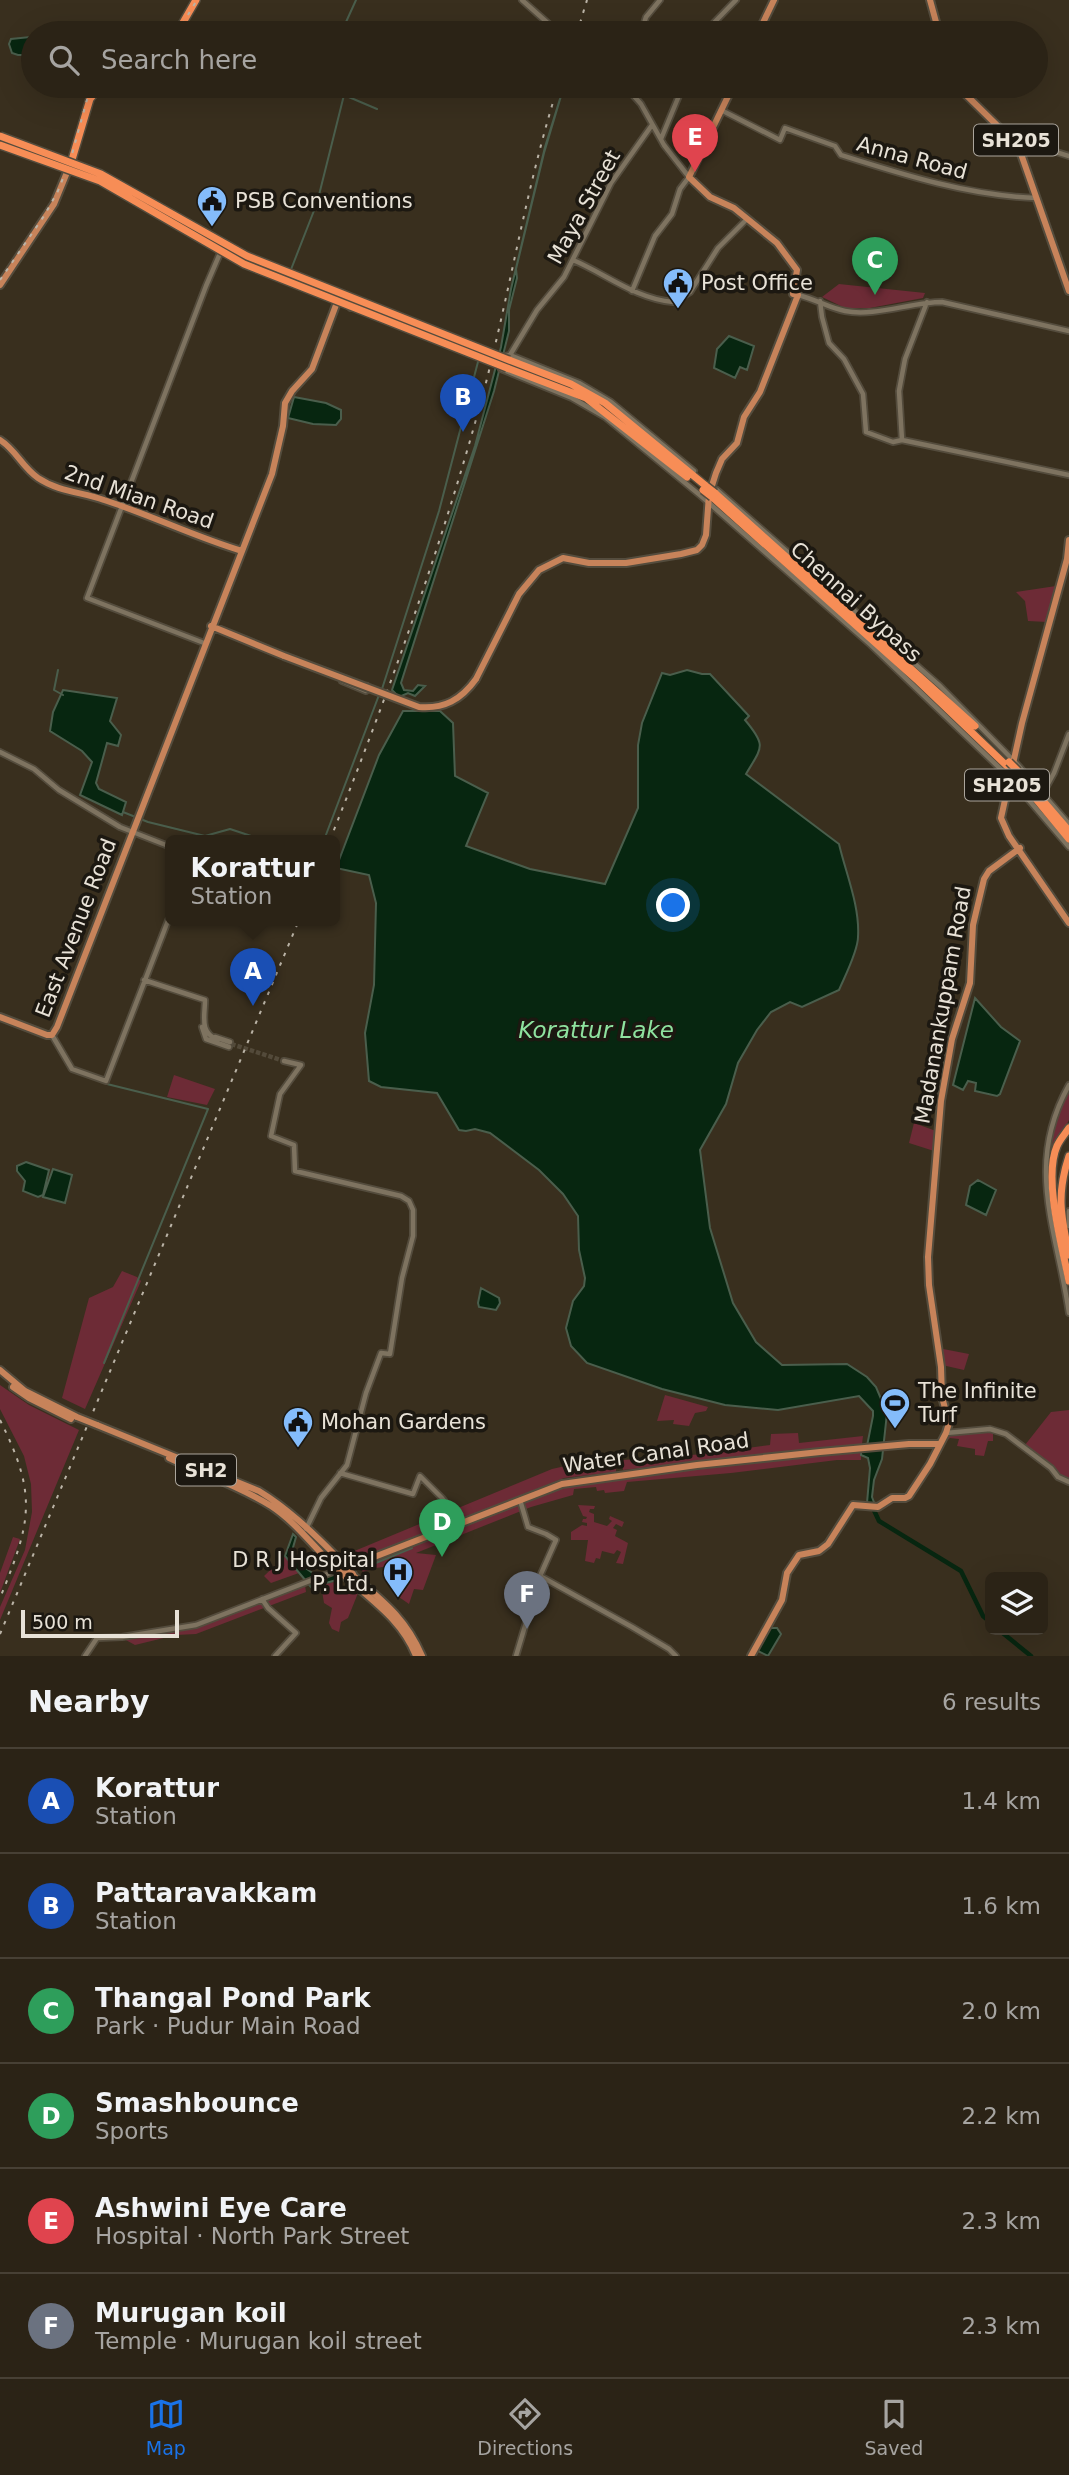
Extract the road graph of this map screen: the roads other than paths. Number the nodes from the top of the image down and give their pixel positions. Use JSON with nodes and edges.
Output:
{"nodes":[{"id":1,"x":198,"y":0,"type":"edge"},
{"id":2,"x":522,"y":0,"type":"edge"},
{"id":3,"x":660,"y":0,"type":"edge"},
{"id":4,"x":736,"y":0,"type":"edge"},
{"id":5,"x":775,"y":0,"type":"edge"},
{"id":6,"x":932,"y":0,"type":"edge"},
{"id":7,"x":186,"y":21,"type":"edge"},
{"id":8,"x":546,"y":21,"type":"edge"},
{"id":9,"x":645,"y":21,"type":"edge"},
{"id":10,"x":715,"y":21,"type":"edge"},
{"id":11,"x":764,"y":21,"type":"edge"},
{"id":12,"x":937,"y":21,"type":"edge"},
{"id":13,"x":86,"y":98,"type":"edge"},
{"id":14,"x":91,"y":98,"type":"edge"},
{"id":15,"x":636,"y":98,"type":"edge"},
{"id":16,"x":677,"y":98,"type":"edge"},
{"id":17,"x":727,"y":98,"type":"edge"},
{"id":18,"x":971,"y":98,"type":"edge"},
{"id":19,"x":721,"y":110,"type":"junction"},
{"id":20,"x":652,"y":125,"type":"junction"},
{"id":21,"x":0,"y":140,"type":"edge"},
{"id":22,"x":661,"y":140,"type":"junction"},
{"id":23,"x":1014,"y":140,"type":"junction"},
{"id":24,"x":1069,"y":156,"type":"edge"},
{"id":25,"x":69,"y":165,"type":"junction"},
{"id":26,"x":689,"y":177,"type":"junction"},
{"id":27,"x":1037,"y":198,"type":"junction"},
{"id":28,"x":747,"y":219,"type":"junction"},
{"id":29,"x":32,"y":233,"type":"junction"},
{"id":30,"x":223,"y":248,"type":"junction"},
{"id":31,"x":573,"y":260,"type":"junction"},
{"id":32,"x":0,"y":279,"type":"edge"},
{"id":33,"x":1069,"y":282,"type":"edge"},
{"id":34,"x":0,"y":285,"type":"edge"},
{"id":35,"x":632,"y":291,"type":"junction"},
{"id":36,"x":1069,"y":291,"type":"edge"},
{"id":37,"x":796,"y":295,"type":"junction"},
{"id":38,"x":339,"y":296,"type":"junction"},
{"id":39,"x":351,"y":301,"type":"junction"},
{"id":40,"x":820,"y":301,"type":"junction"},
{"id":41,"x":926,"y":302,"type":"junction"},
{"id":42,"x":1069,"y":331,"type":"edge"},
{"id":43,"x":508,"y":364,"type":"junction"},
{"id":44,"x":0,"y":440,"type":"edge"},
{"id":45,"x":902,"y":440,"type":"junction"},
{"id":46,"x":1069,"y":475,"type":"edge"},
{"id":47,"x":710,"y":495,"type":"junction"},
{"id":48,"x":122,"y":506,"type":"junction"},
{"id":49,"x":1069,"y":540,"type":"edge"},
{"id":50,"x":241,"y":551,"type":"junction"},
{"id":51,"x":1069,"y":564,"type":"edge"},
{"id":52,"x":211,"y":628,"type":"junction"},
{"id":53,"x":204,"y":643,"type":"junction"},
{"id":54,"x":274,"y":652,"type":"junction"},
{"id":55,"x":1032,"y":697,"type":"junction"},
{"id":56,"x":1069,"y":734,"type":"edge"},
{"id":57,"x":163,"y":749,"type":"junction"},
{"id":58,"x":0,"y":752,"type":"edge"},
{"id":59,"x":1013,"y":770,"type":"junction"},
{"id":60,"x":1043,"y":793,"type":"junction"},
{"id":61,"x":1069,"y":824,"type":"edge"},
{"id":62,"x":1069,"y":831,"type":"edge"},
{"id":63,"x":131,"y":832,"type":"junction"},
{"id":64,"x":1069,"y":839,"type":"edge"},
{"id":65,"x":165,"y":845,"type":"edge"},
{"id":66,"x":1069,"y":847,"type":"edge"},
{"id":67,"x":1019,"y":848,"type":"junction"},
{"id":68,"x":1036,"y":872,"type":"junction"},
{"id":69,"x":1069,"y":917,"type":"edge"},
{"id":70,"x":1069,"y":923,"type":"edge"},
{"id":71,"x":167,"y":926,"type":"edge"},
{"id":72,"x":148,"y":981,"type":"junction"},
{"id":73,"x":205,"y":1009,"type":"junction"},
{"id":74,"x":0,"y":1015,"type":"edge"},
{"id":75,"x":41,"y":1032,"type":"junction"},
{"id":76,"x":52,"y":1035,"type":"junction"},
{"id":77,"x":218,"y":1040,"type":"dead end"},
{"id":78,"x":230,"y":1044,"type":"tunnel mouth"},
{"id":79,"x":284,"y":1061,"type":"dead end"},
{"id":80,"x":1069,"y":1085,"type":"edge"},
{"id":81,"x":1069,"y":1128,"type":"edge"},
{"id":82,"x":1069,"y":1156,"type":"edge"},
{"id":83,"x":1058,"y":1177,"type":"junction"},
{"id":84,"x":1069,"y":1211,"type":"edge"},
{"id":85,"x":1069,"y":1226,"type":"edge"},
{"id":86,"x":1069,"y":1255,"type":"edge"},
{"id":87,"x":1069,"y":1281,"type":"edge"},
{"id":88,"x":1069,"y":1312,"type":"edge"},
{"id":89,"x":0,"y":1372,"type":"edge"},
{"id":90,"x":942,"y":1441,"type":"junction"},
{"id":91,"x":862,"y":1448,"type":"junction"},
{"id":92,"x":340,"y":1473,"type":"junction"},
{"id":93,"x":597,"y":1478,"type":"junction"},
{"id":94,"x":1069,"y":1482,"type":"edge"},
{"id":95,"x":520,"y":1500,"type":"junction"},
{"id":96,"x":460,"y":1522,"type":"junction"},
{"id":97,"x":305,"y":1531,"type":"junction"},
{"id":98,"x":344,"y":1567,"type":"junction"},
{"id":99,"x":540,"y":1576,"type":"junction"},
{"id":100,"x":262,"y":1599,"type":"junction"},
{"id":101,"x":674,"y":1655,"type":"edge"},
{"id":102,"x":85,"y":1656,"type":"edge"},
{"id":103,"x":275,"y":1656,"type":"edge"},
{"id":104,"x":416,"y":1656,"type":"edge"},
{"id":105,"x":422,"y":1656,"type":"edge"},
{"id":106,"x":516,"y":1656,"type":"edge"},
{"id":107,"x":751,"y":1656,"type":"edge"}],
"edges":[{"from":1,"to":7,"type":"highway"},
{"from":2,"to":8,"type":"street"},
{"from":3,"to":9,"type":"street"},
{"from":4,"to":10,"type":"street"},
{"from":5,"to":11,"type":"main road"},
{"from":6,"to":12,"type":"main road"},
{"from":13,"to":25,"type":"highway"},
{"from":14,"to":25,"type":"highway"},
{"from":15,"to":20,"type":"street"},
{"from":16,"to":22,"type":"street"},
{"from":17,"to":19,"type":"main road"},
{"from":18,"to":23,"type":"main road","number":"SH205"},
{"from":19,"to":26,"type":"main road"},
{"from":19,"to":27,"type":"street","name":"Anna Road"},
{"from":20,"to":22,"type":"street"},
{"from":20,"to":31,"type":"street","name":"Maya Street"},
{"from":21,"to":25,"type":"main road"},
{"from":21,"to":43,"type":"highway","bridge":true},
{"from":22,"to":26,"type":"street"},
{"from":23,"to":24,"type":"street"},
{"from":23,"to":27,"type":"main road","number":"SH205"},
{"from":23,"to":33,"type":"main road","number":"SH205"},
{"from":25,"to":29,"type":"main road"},
{"from":25,"to":30,"type":"main road"},
{"from":26,"to":28,"type":"main road"},
{"from":26,"to":35,"type":"street"},
{"from":27,"to":36,"type":"main road","number":"SH205"},
{"from":28,"to":35,"type":"street"},
{"from":28,"to":37,"type":"main road"},
{"from":29,"to":32,"type":"main road"},
{"from":29,"to":34,"type":"main road"},
{"from":30,"to":38,"type":"main road"},
{"from":30,"to":48,"type":"street"},
{"from":31,"to":35,"type":"street"},
{"from":31,"to":43,"type":"street","name":"Maya Street"},
{"from":37,"to":40,"type":"street"},
{"from":37,"to":47,"type":"main road"},
{"from":38,"to":39,"type":"main road"},
{"from":38,"to":50,"type":"main road"},
{"from":39,"to":39,"type":"main road"},
{"from":39,"to":43,"type":"highway","bridge":true},
{"from":40,"to":41,"type":"street"},
{"from":40,"to":45,"type":"street"},
{"from":41,"to":42,"type":"street"},
{"from":41,"to":45,"type":"street"},
{"from":43,"to":47,"type":"street"},
{"from":43,"to":47,"type":"highway","name":"Chennai Bypass"},
{"from":43,"to":47,"type":"street"},
{"from":44,"to":48,"type":"main road","name":"2nd Mian Road"},
{"from":45,"to":46,"type":"street"},
{"from":47,"to":54,"type":"main road","bridge":true},
{"from":47,"to":59,"type":"highway","name":"Chennai Bypass"},
{"from":48,"to":50,"type":"main road","name":"2nd Mian Road"},
{"from":48,"to":53,"type":"street"},
{"from":49,"to":55,"type":"main road"},
{"from":50,"to":52,"type":"main road"},
{"from":51,"to":55,"type":"main road"},
{"from":52,"to":53,"type":"main road"},
{"from":52,"to":54,"type":"main road"},
{"from":52,"to":57,"type":"main road"},
{"from":53,"to":57,"type":"main road"},
{"from":54,"to":54,"type":"street"},
{"from":55,"to":59,"type":"main road"},
{"from":55,"to":59,"type":"main road","number":"SH205"},
{"from":56,"to":60,"type":"street"},
{"from":57,"to":63,"type":"main road","name":"East Avenue Road"},
{"from":58,"to":63,"type":"street"},
{"from":59,"to":60,"type":"street"},
{"from":59,"to":62,"type":"highway","name":"Chennai Bypass"},
{"from":59,"to":64,"type":"highway","name":"Chennai Bypass"},
{"from":59,"to":66,"type":"street"},
{"from":59,"to":67,"type":"main road","number":"SH205"},
{"from":60,"to":61,"type":"street"},
{"from":63,"to":65,"type":"street"},
{"from":63,"to":75,"type":"main road","name":"East Avenue Road"},
{"from":63,"to":76,"type":"main road","name":"East Avenue Road"},
{"from":67,"to":68,"type":"main road","number":"SH205"},
{"from":67,"to":90,"type":"main road","name":"Madanankuppam Road"},
{"from":68,"to":69,"type":"main road"},
{"from":68,"to":70,"type":"main road","number":"SH205"},
{"from":71,"to":72,"type":"street"},
{"from":72,"to":73,"type":"street"},
{"from":72,"to":76,"type":"street"},
{"from":73,"to":77,"type":"street"},
{"from":73,"to":78,"type":"street"},
{"from":74,"to":75,"type":"main road","name":"East Avenue Road"},
{"from":75,"to":76,"type":"main road","name":"East Avenue Road"},
{"from":79,"to":92,"type":"street"},
{"from":80,"to":88,"type":"street"},
{"from":81,"to":83,"type":"highway"},
{"from":82,"to":83,"type":"highway"},
{"from":83,"to":86,"type":"highway"},
{"from":83,"to":87,"type":"highway"},
{"from":84,"to":85,"type":"street"},
{"from":89,"to":97,"type":"main road","number":"SH2","bridge":true},
{"from":90,"to":91,"type":"main road"},
{"from":90,"to":94,"type":"street"},
{"from":90,"to":107,"type":"main road"},
{"from":91,"to":93,"type":"main road","name":"Water Canal Road"},
{"from":91,"to":93,"type":"main road","name":"Water Canal Road"},
{"from":92,"to":96,"type":"street"},
{"from":92,"to":97,"type":"street"},
{"from":93,"to":95,"type":"main road","name":"Water Canal Road"},
{"from":93,"to":96,"type":"main road","name":"Water Canal Road"},
{"from":95,"to":96,"type":"main road","name":"Water Canal Road"},
{"from":95,"to":99,"type":"street"},
{"from":96,"to":98,"type":"main road","name":"Water Canal Road"},
{"from":97,"to":98,"type":"main road","number":"SH2"},
{"from":98,"to":100,"type":"street"},
{"from":98,"to":104,"type":"main road","number":"SH2"},
{"from":98,"to":105,"type":"main road","number":"SH2"},
{"from":99,"to":101,"type":"street"},
{"from":99,"to":106,"type":"street"},
{"from":100,"to":102,"type":"street"},
{"from":100,"to":103,"type":"street"}]}
